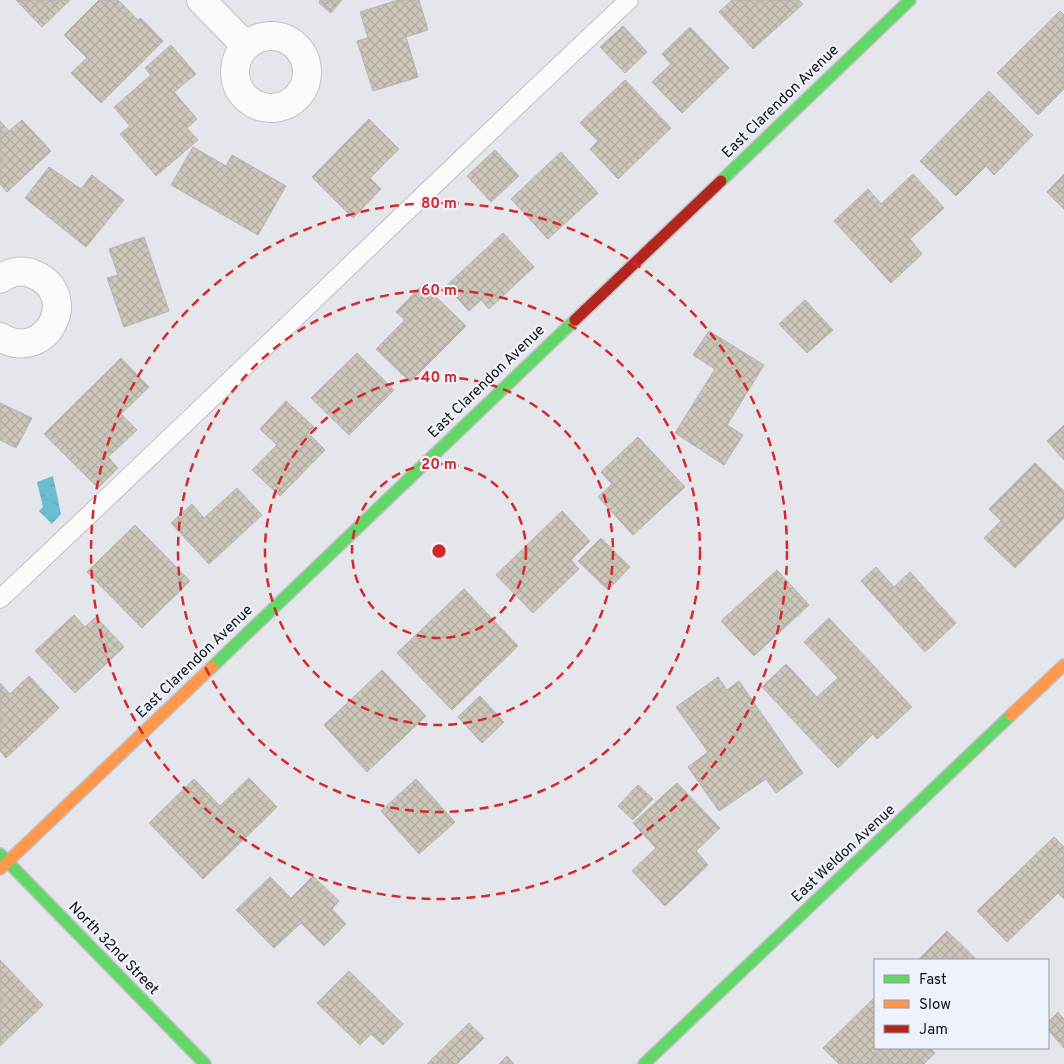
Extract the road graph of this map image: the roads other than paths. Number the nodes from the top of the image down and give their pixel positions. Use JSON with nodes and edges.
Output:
{"nodes":[{"id":1,"x":201,"y":0,"type":"edge"},
{"id":2,"x":629,"y":0,"type":"edge"},
{"id":3,"x":910,"y":0,"type":"edge"},
{"id":4,"x":246,"y":46,"type":"dead end"},
{"id":5,"x":0,"y":279,"type":"edge"},
{"id":6,"x":0,"y":337,"type":"edge"},
{"id":7,"x":0,"y":599,"type":"edge"},
{"id":8,"x":1064,"y":665,"type":"edge"},
{"id":9,"x":3,"y":862,"type":"edge"},
{"id":10,"x":205,"y":1064,"type":"edge"},
{"id":11,"x":644,"y":1064,"type":"edge"}],
"edges":[{"from":1,"to":4,"type":"street"},
{"from":2,"to":7,"type":"lane"},
{"from":3,"to":9,"type":"street","name":"East Clarendon Avenue"},
{"from":5,"to":6,"type":"street"},
{"from":8,"to":11,"type":"street","name":"East Weldon Avenue"},
{"from":9,"to":10,"type":"street","name":"North 32nd Street"}]}
